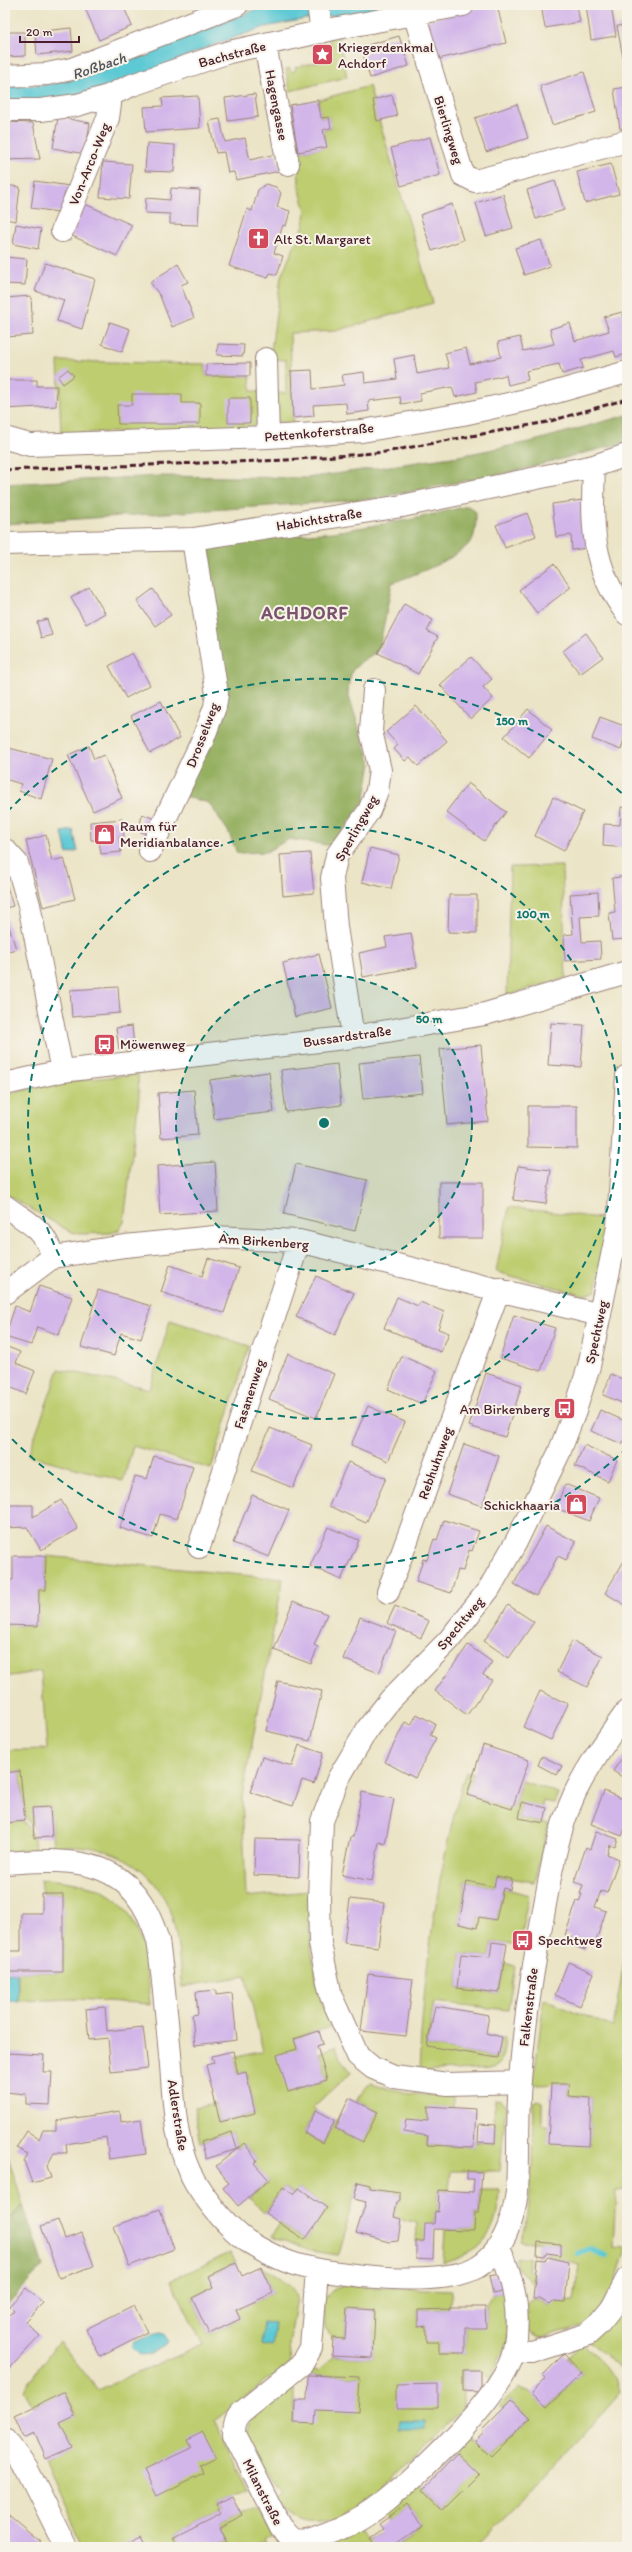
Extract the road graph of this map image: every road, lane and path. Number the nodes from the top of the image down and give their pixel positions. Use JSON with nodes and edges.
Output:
{"nodes":[{"id":1,"x":237,"y":5,"type":"edge"},
{"id":2,"x":463,"y":5,"type":"edge"},
{"id":3,"x":414,"y":13,"type":"junction"},
{"id":4,"x":320,"y":18,"type":"edge"},
{"id":5,"x":265,"y":45,"type":"junction"},
{"id":6,"x":5,"y":76,"type":"edge"},
{"id":7,"x":108,"y":96,"type":"junction"},
{"id":8,"x":5,"y":110,"type":"edge"},
{"id":9,"x":627,"y":141,"type":"edge"},
{"id":10,"x":288,"y":164,"type":"dead end"},
{"id":11,"x":62,"y":231,"type":"dead end"},
{"id":12,"x":266,"y":359,"type":"dead end"},
{"id":13,"x":627,"y":372,"type":"edge"},
{"id":14,"x":268,"y":437,"type":"junction"},
{"id":15,"x":5,"y":438,"type":"edge"},
{"id":16,"x":627,"y":455,"type":"edge"},
{"id":17,"x":594,"y":466,"type":"junction"},
{"id":18,"x":194,"y":539,"type":"junction"},
{"id":19,"x":5,"y":544,"type":"edge"},
{"id":20,"x":627,"y":614,"type":"edge"},
{"id":21,"x":374,"y":690,"type":"dead end"},
{"id":22,"x":5,"y":850,"type":"edge"},
{"id":23,"x":150,"y":851,"type":"dead end"},
{"id":24,"x":627,"y":972,"type":"edge"},
{"id":25,"x":353,"y":1037,"type":"junction"},
{"id":26,"x":62,"y":1071,"type":"junction"},
{"id":27,"x":627,"y":1076,"type":"edge"},
{"id":28,"x":5,"y":1084,"type":"edge"},
{"id":29,"x":5,"y":1206,"type":"edge"},
{"id":30,"x":622,"y":1228,"type":"edge"},
{"id":31,"x":299,"y":1241,"type":"junction"},
{"id":32,"x":53,"y":1258,"type":"junction"},
{"id":33,"x":499,"y":1289,"type":"junction"},
{"id":34,"x":5,"y":1293,"type":"edge"},
{"id":35,"x":600,"y":1315,"type":"junction"},
{"id":36,"x":199,"y":1547,"type":"dead end"},
{"id":37,"x":388,"y":1592,"type":"dead end"},
{"id":38,"x":627,"y":1711,"type":"edge"},
{"id":39,"x":5,"y":1863,"type":"edge"},
{"id":40,"x":520,"y":2082,"type":"junction"},
{"id":41,"x":499,"y":2247,"type":"junction"},
{"id":42,"x":317,"y":2270,"type":"junction"},
{"id":43,"x":627,"y":2279,"type":"edge"},
{"id":44,"x":514,"y":2351,"type":"junction"},
{"id":45,"x":5,"y":2439,"type":"edge"},
{"id":46,"x":66,"y":2547,"type":"edge"}],
"edges":[{"from":1,"to":6,"type":"street"},
{"from":2,"to":3,"type":"street","name":"Bachstraße"},
{"from":3,"to":4,"type":"street","name":"Bachstraße"},
{"from":3,"to":9,"type":"street","name":"Bierlingweg"},
{"from":4,"to":5,"type":"street","name":"Bachstraße"},
{"from":5,"to":7,"type":"street","name":"Bachstraße"},
{"from":5,"to":10,"type":"street","name":"Hagengasse"},
{"from":7,"to":8,"type":"street","name":"Bachstraße"},
{"from":7,"to":11,"type":"street","name":"Von-Arco-Weg"},
{"from":12,"to":14,"type":"street"},
{"from":13,"to":14,"type":"street","name":"Pettenkoferstraße"},
{"from":14,"to":15,"type":"street","name":"Pettenkoferstraße"},
{"from":16,"to":17,"type":"street","name":"Habichtstraße"},
{"from":17,"to":18,"type":"street","name":"Habichtstraße"},
{"from":17,"to":20,"type":"street"},
{"from":18,"to":19,"type":"street","name":"Habichtstraße"},
{"from":18,"to":23,"type":"street","name":"Drosselweg"},
{"from":21,"to":25,"type":"street","name":"Sperlingweg"},
{"from":22,"to":26,"type":"street"},
{"from":24,"to":25,"type":"street","name":"Bussardstraße"},
{"from":25,"to":26,"type":"street","name":"Bussardstraße"},
{"from":26,"to":28,"type":"street","name":"Bussardstraße"},
{"from":27,"to":30,"type":"street","name":"Spechtweg"},
{"from":29,"to":32,"type":"street"},
{"from":30,"to":35,"type":"street","name":"Spechtweg"},
{"from":31,"to":32,"type":"street","name":"Am Birkenberg"},
{"from":31,"to":33,"type":"street","name":"Am Birkenberg"},
{"from":31,"to":36,"type":"street","name":"Fasanenweg"},
{"from":32,"to":34,"type":"street","name":"Am Birkenberg"},
{"from":33,"to":35,"type":"street","name":"Am Birkenberg"},
{"from":33,"to":37,"type":"street","name":"Rebhuhnweg"},
{"from":35,"to":40,"type":"street","name":"Spechtweg"},
{"from":38,"to":40,"type":"street","name":"Falkenstraße"},
{"from":39,"to":42,"type":"street","name":"Adlerstraße"},
{"from":40,"to":41,"type":"street","name":"Falkenstraße"},
{"from":41,"to":42,"type":"street","name":"Adlerstraße"},
{"from":41,"to":44,"type":"street","name":"Milanstraße"},
{"from":42,"to":44,"type":"street","name":"Milanstraße"},
{"from":43,"to":44,"type":"street"},
{"from":45,"to":46,"type":"street"}]}
